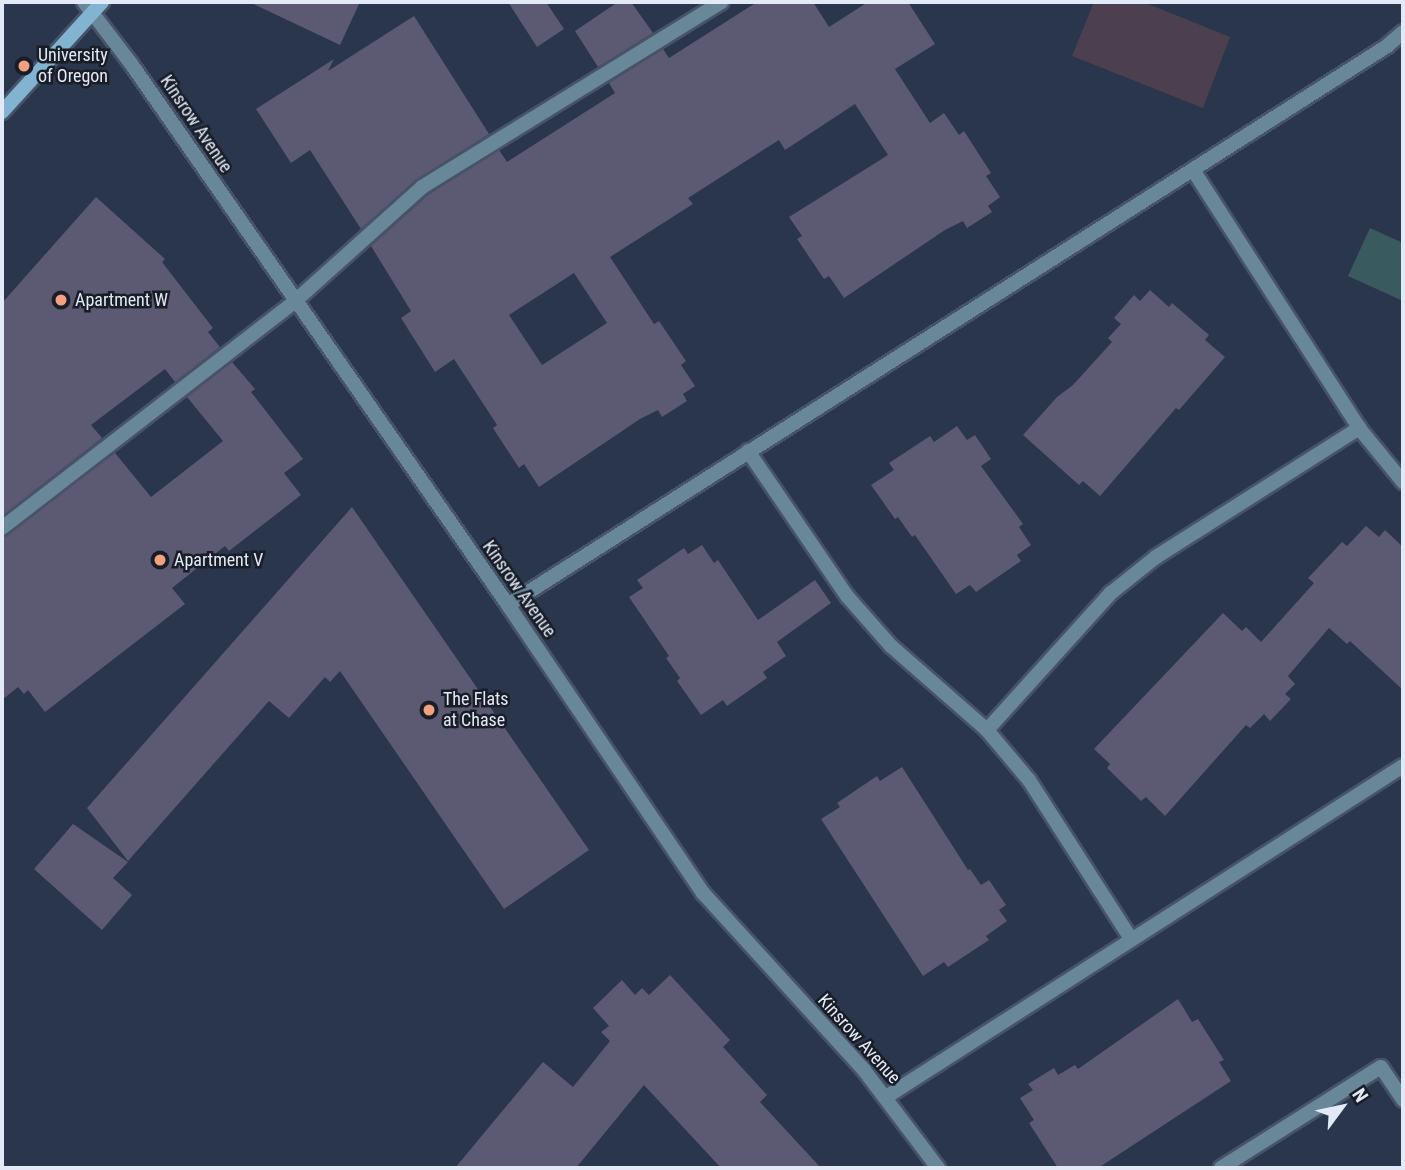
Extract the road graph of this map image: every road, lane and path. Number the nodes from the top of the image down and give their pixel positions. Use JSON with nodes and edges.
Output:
{"nodes":[{"id":1,"x":102,"y":2,"type":"edge"},
{"id":2,"x":721,"y":2,"type":"edge"},
{"id":3,"x":87,"y":8,"type":"edge"},
{"id":4,"x":1403,"y":32,"type":"edge"},
{"id":5,"x":2,"y":112,"type":"edge"},
{"id":6,"x":1193,"y":170,"type":"junction"},
{"id":7,"x":294,"y":302,"type":"junction"},
{"id":8,"x":1359,"y":428,"type":"junction"},
{"id":9,"x":748,"y":451,"type":"junction"},
{"id":10,"x":1403,"y":482,"type":"edge"},
{"id":11,"x":2,"y":528,"type":"edge"},
{"id":12,"x":508,"y":605,"type":"junction"},
{"id":13,"x":987,"y":730,"type":"junction"},
{"id":14,"x":1403,"y":766,"type":"edge"},
{"id":15,"x":1131,"y":939,"type":"junction"},
{"id":16,"x":886,"y":1097,"type":"junction"},
{"id":17,"x":1403,"y":1100,"type":"edge"},
{"id":18,"x":938,"y":1168,"type":"edge"},
{"id":19,"x":1221,"y":1168,"type":"edge"}],
"edges":[{"from":1,"to":3,"type":"main road"},
{"from":2,"to":7,"type":"street"},
{"from":3,"to":5,"type":"main road"},
{"from":3,"to":7,"type":"street","name":"Kinsrow Avenue"},
{"from":4,"to":6,"type":"street"},
{"from":6,"to":8,"type":"street"},
{"from":6,"to":9,"type":"street"},
{"from":7,"to":11,"type":"street"},
{"from":7,"to":12,"type":"street","name":"Kinsrow Avenue"},
{"from":8,"to":10,"type":"street"},
{"from":8,"to":13,"type":"street"},
{"from":9,"to":12,"type":"street"},
{"from":9,"to":13,"type":"street"},
{"from":12,"to":16,"type":"street","name":"Kinsrow Avenue"},
{"from":13,"to":15,"type":"street"},
{"from":14,"to":15,"type":"street"},
{"from":15,"to":16,"type":"street"},
{"from":16,"to":18,"type":"street","name":"Kinsrow Avenue"},
{"from":17,"to":19,"type":"street"}]}
